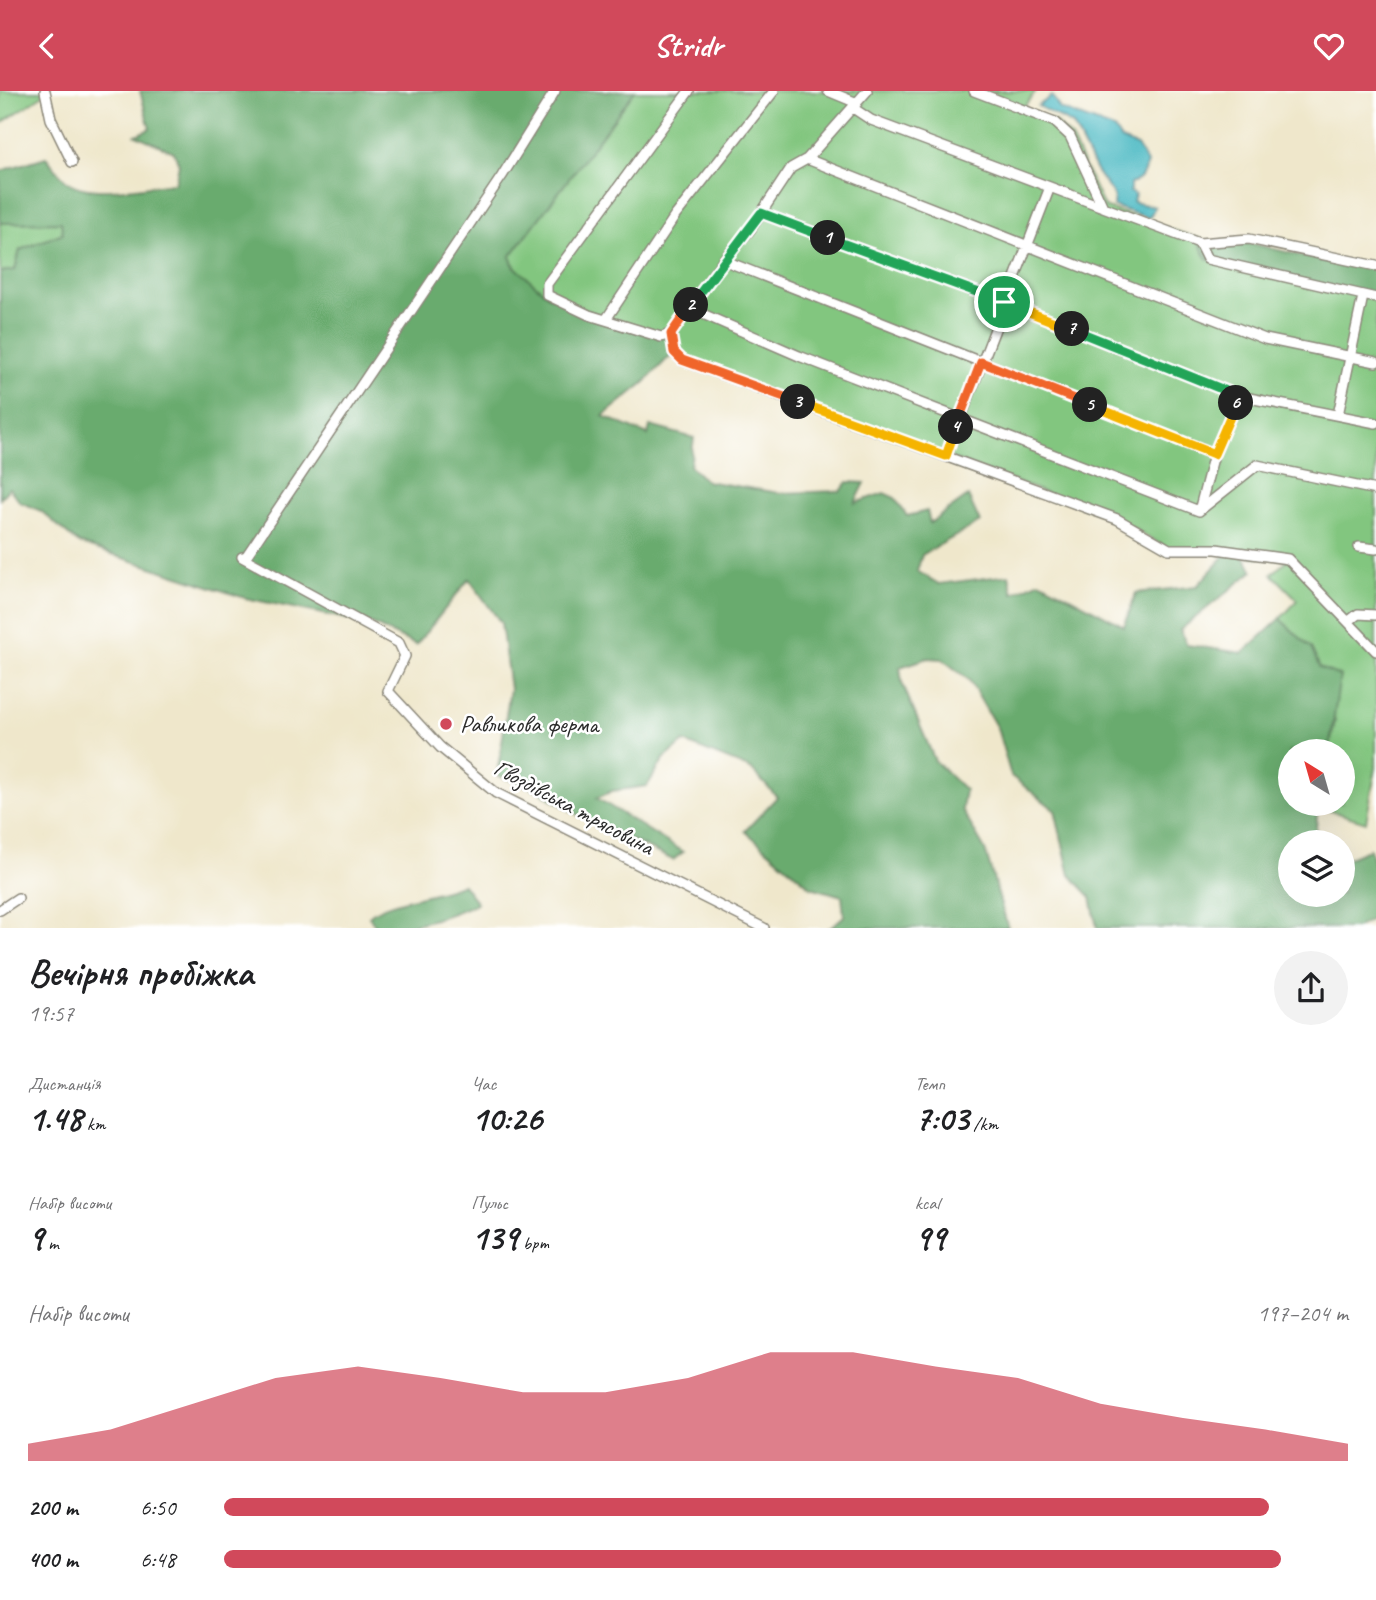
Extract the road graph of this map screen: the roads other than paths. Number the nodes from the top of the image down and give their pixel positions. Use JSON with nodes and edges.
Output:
{"nodes":[{"id":1,"x":45,"y":91,"type":"edge"},
{"id":2,"x":555,"y":91,"type":"edge"},
{"id":3,"x":689,"y":91,"type":"edge"},
{"id":4,"x":774,"y":91,"type":"edge"},
{"id":5,"x":828,"y":91,"type":"edge"},
{"id":6,"x":867,"y":91,"type":"edge"},
{"id":7,"x":974,"y":91,"type":"edge"},
{"id":8,"x":855,"y":105,"type":"junction"},
{"id":9,"x":807,"y":159,"type":"junction"},
{"id":10,"x":72,"y":162,"type":"dead end"},
{"id":11,"x":1050,"y":187,"type":"junction"},
{"id":12,"x":1104,"y":207,"type":"junction"},
{"id":13,"x":761,"y":213,"type":"junction"},
{"id":14,"x":1199,"y":243,"type":"junction"},
{"id":15,"x":1027,"y":246,"type":"junction"},
{"id":16,"x":723,"y":260,"type":"junction"},
{"id":17,"x":1376,"y":266,"type":"edge"},
{"id":18,"x":1363,"y":296,"type":"junction"},
{"id":19,"x":1376,"y":298,"type":"edge"},
{"id":20,"x":1004,"y":302,"type":"junction"},
{"id":21,"x":689,"y":308,"type":"junction"},
{"id":22,"x":607,"y":318,"type":"junction"},
{"id":23,"x":671,"y":334,"type":"junction"},
{"id":24,"x":1351,"y":357,"type":"junction"},
{"id":25,"x":981,"y":362,"type":"junction"},
{"id":26,"x":1376,"y":362,"type":"edge"},
{"id":27,"x":1239,"y":396,"type":"junction"},
{"id":28,"x":1338,"y":415,"type":"junction"},
{"id":29,"x":958,"y":419,"type":"junction"},
{"id":30,"x":1376,"y":423,"type":"edge"},
{"id":31,"x":1214,"y":454,"type":"junction"},
{"id":32,"x":946,"y":456,"type":"junction"},
{"id":33,"x":1376,"y":490,"type":"edge"},
{"id":34,"x":1199,"y":511,"type":"junction"},
{"id":35,"x":1359,"y":547,"type":"dead end"},
{"id":36,"x":1376,"y":549,"type":"edge"},
{"id":37,"x":1376,"y":615,"type":"edge"},
{"id":38,"x":1349,"y":621,"type":"junction"},
{"id":39,"x":1376,"y":651,"type":"edge"},
{"id":40,"x":18,"y":898,"type":"dead end"},
{"id":41,"x":0,"y":910,"type":"edge"},
{"id":42,"x":764,"y":928,"type":"edge"}],
"edges":[{"from":1,"to":10,"type":"street"},
{"from":2,"to":42,"type":"street","name":"Гвоздівська трясовина"},
{"from":3,"to":22,"type":"street"},
{"from":4,"to":22,"type":"street"},
{"from":5,"to":8,"type":"street"},
{"from":6,"to":8,"type":"street"},
{"from":7,"to":12,"type":"street"},
{"from":8,"to":9,"type":"street"},
{"from":8,"to":11,"type":"street"},
{"from":9,"to":13,"type":"street"},
{"from":9,"to":15,"type":"street"},
{"from":11,"to":12,"type":"street"},
{"from":11,"to":15,"type":"street"},
{"from":12,"to":14,"type":"street"},
{"from":13,"to":16,"type":"street"},
{"from":13,"to":20,"type":"street"},
{"from":14,"to":17,"type":"street"},
{"from":14,"to":18,"type":"street"},
{"from":15,"to":20,"type":"street"},
{"from":15,"to":24,"type":"street"},
{"from":16,"to":21,"type":"street"},
{"from":16,"to":25,"type":"street"},
{"from":18,"to":19,"type":"street"},
{"from":18,"to":24,"type":"street"},
{"from":20,"to":25,"type":"street"},
{"from":20,"to":27,"type":"street"},
{"from":21,"to":23,"type":"street"},
{"from":21,"to":29,"type":"street"},
{"from":22,"to":23,"type":"street"},
{"from":23,"to":32,"type":"street"},
{"from":24,"to":26,"type":"street"},
{"from":24,"to":28,"type":"street"},
{"from":25,"to":29,"type":"street"},
{"from":25,"to":31,"type":"street"},
{"from":27,"to":28,"type":"street"},
{"from":27,"to":31,"type":"street"},
{"from":28,"to":30,"type":"street"},
{"from":29,"to":32,"type":"street"},
{"from":29,"to":34,"type":"street"},
{"from":31,"to":34,"type":"street"},
{"from":32,"to":38,"type":"street"},
{"from":33,"to":34,"type":"street"},
{"from":35,"to":36,"type":"street"},
{"from":37,"to":38,"type":"street"},
{"from":38,"to":39,"type":"street"},
{"from":40,"to":41,"type":"street"}]}
